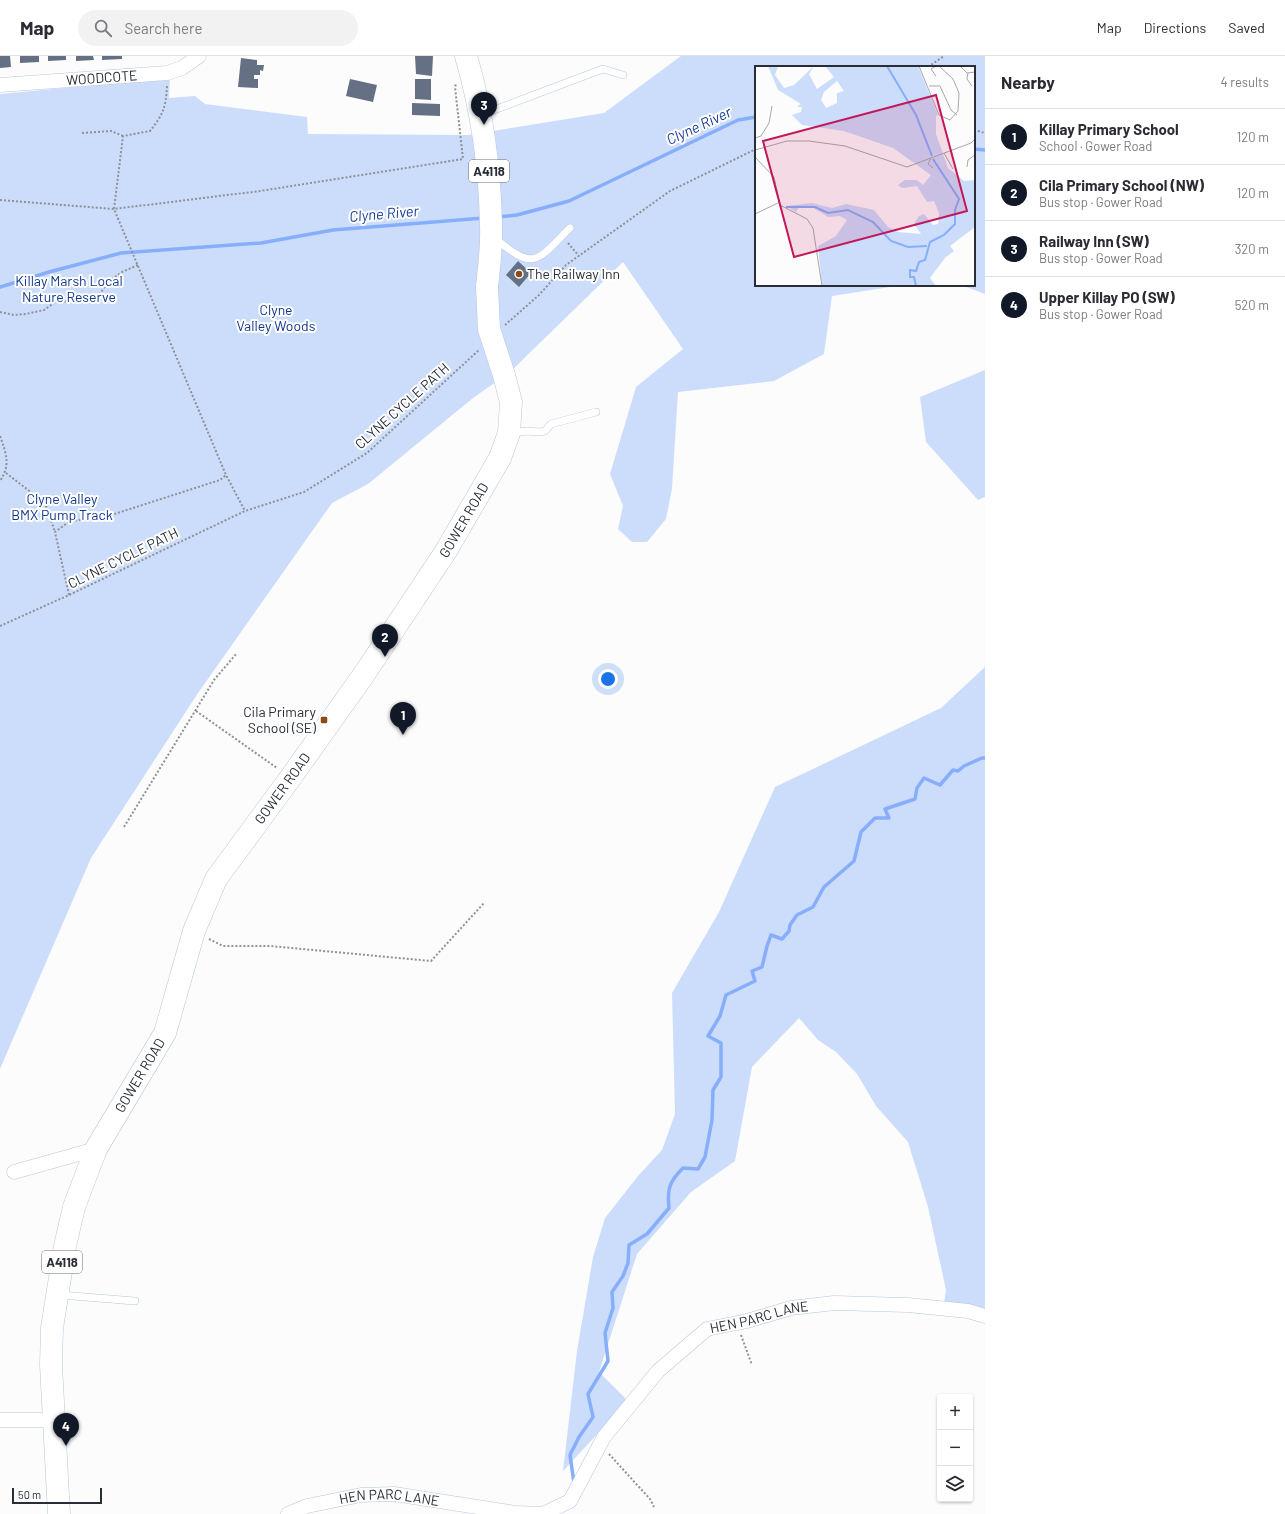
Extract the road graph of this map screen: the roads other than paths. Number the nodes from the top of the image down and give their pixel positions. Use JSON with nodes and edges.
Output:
{"nodes":[{"id":1,"x":199,"y":56,"type":"edge"},
{"id":2,"x":468,"y":62,"type":"edge"},
{"id":3,"x":623,"y":75,"type":"dead end"},
{"id":4,"x":0,"y":85,"type":"edge"},
{"id":5,"x":479,"y":116,"type":"junction"},
{"id":6,"x":491,"y":228,"type":"junction"},
{"id":7,"x":570,"y":228,"type":"dead end"},
{"id":8,"x":596,"y":412,"type":"dead end"},
{"id":9,"x":509,"y":433,"type":"junction"},
{"id":10,"x":96,"y":1149,"type":"junction"},
{"id":11,"x":14,"y":1172,"type":"dead end"},
{"id":12,"x":56,"y":1294,"type":"junction"},
{"id":13,"x":135,"y":1301,"type":"dead end"},
{"id":14,"x":985,"y":1316,"type":"edge"},
{"id":15,"x":0,"y":1420,"type":"edge"},
{"id":16,"x":54,"y":1420,"type":"junction"},
{"id":17,"x":60,"y":1514,"type":"edge"},
{"id":18,"x":288,"y":1514,"type":"edge"},
{"id":19,"x":516,"y":1514,"type":"edge"}],
"edges":[{"from":1,"to":4,"type":"street","name":"WOODCOTE"},
{"from":2,"to":5,"type":"main road","name":"GOWER ROAD","number":"A4118"},
{"from":3,"to":5,"type":"lane"},
{"from":5,"to":6,"type":"main road","name":"GOWER ROAD","number":"A4118"},
{"from":6,"to":7,"type":"lane"},
{"from":6,"to":9,"type":"main road","name":"GOWER ROAD","number":"A4118","bridge":true},
{"from":8,"to":9,"type":"lane"},
{"from":9,"to":10,"type":"main road","name":"GOWER ROAD","number":"A4118"},
{"from":10,"to":11,"type":"street"},
{"from":10,"to":12,"type":"main road","name":"GOWER ROAD","number":"A4118"},
{"from":12,"to":13,"type":"lane"},
{"from":12,"to":16,"type":"main road","name":"GOWER ROAD","number":"A4118"},
{"from":14,"to":19,"type":"street","name":"HEN PARC LANE"},
{"from":15,"to":16,"type":"street"},
{"from":16,"to":17,"type":"main road","name":"GOWER ROAD","number":"A4118"},
{"from":18,"to":19,"type":"street","name":"HEN PARC LANE"}]}
